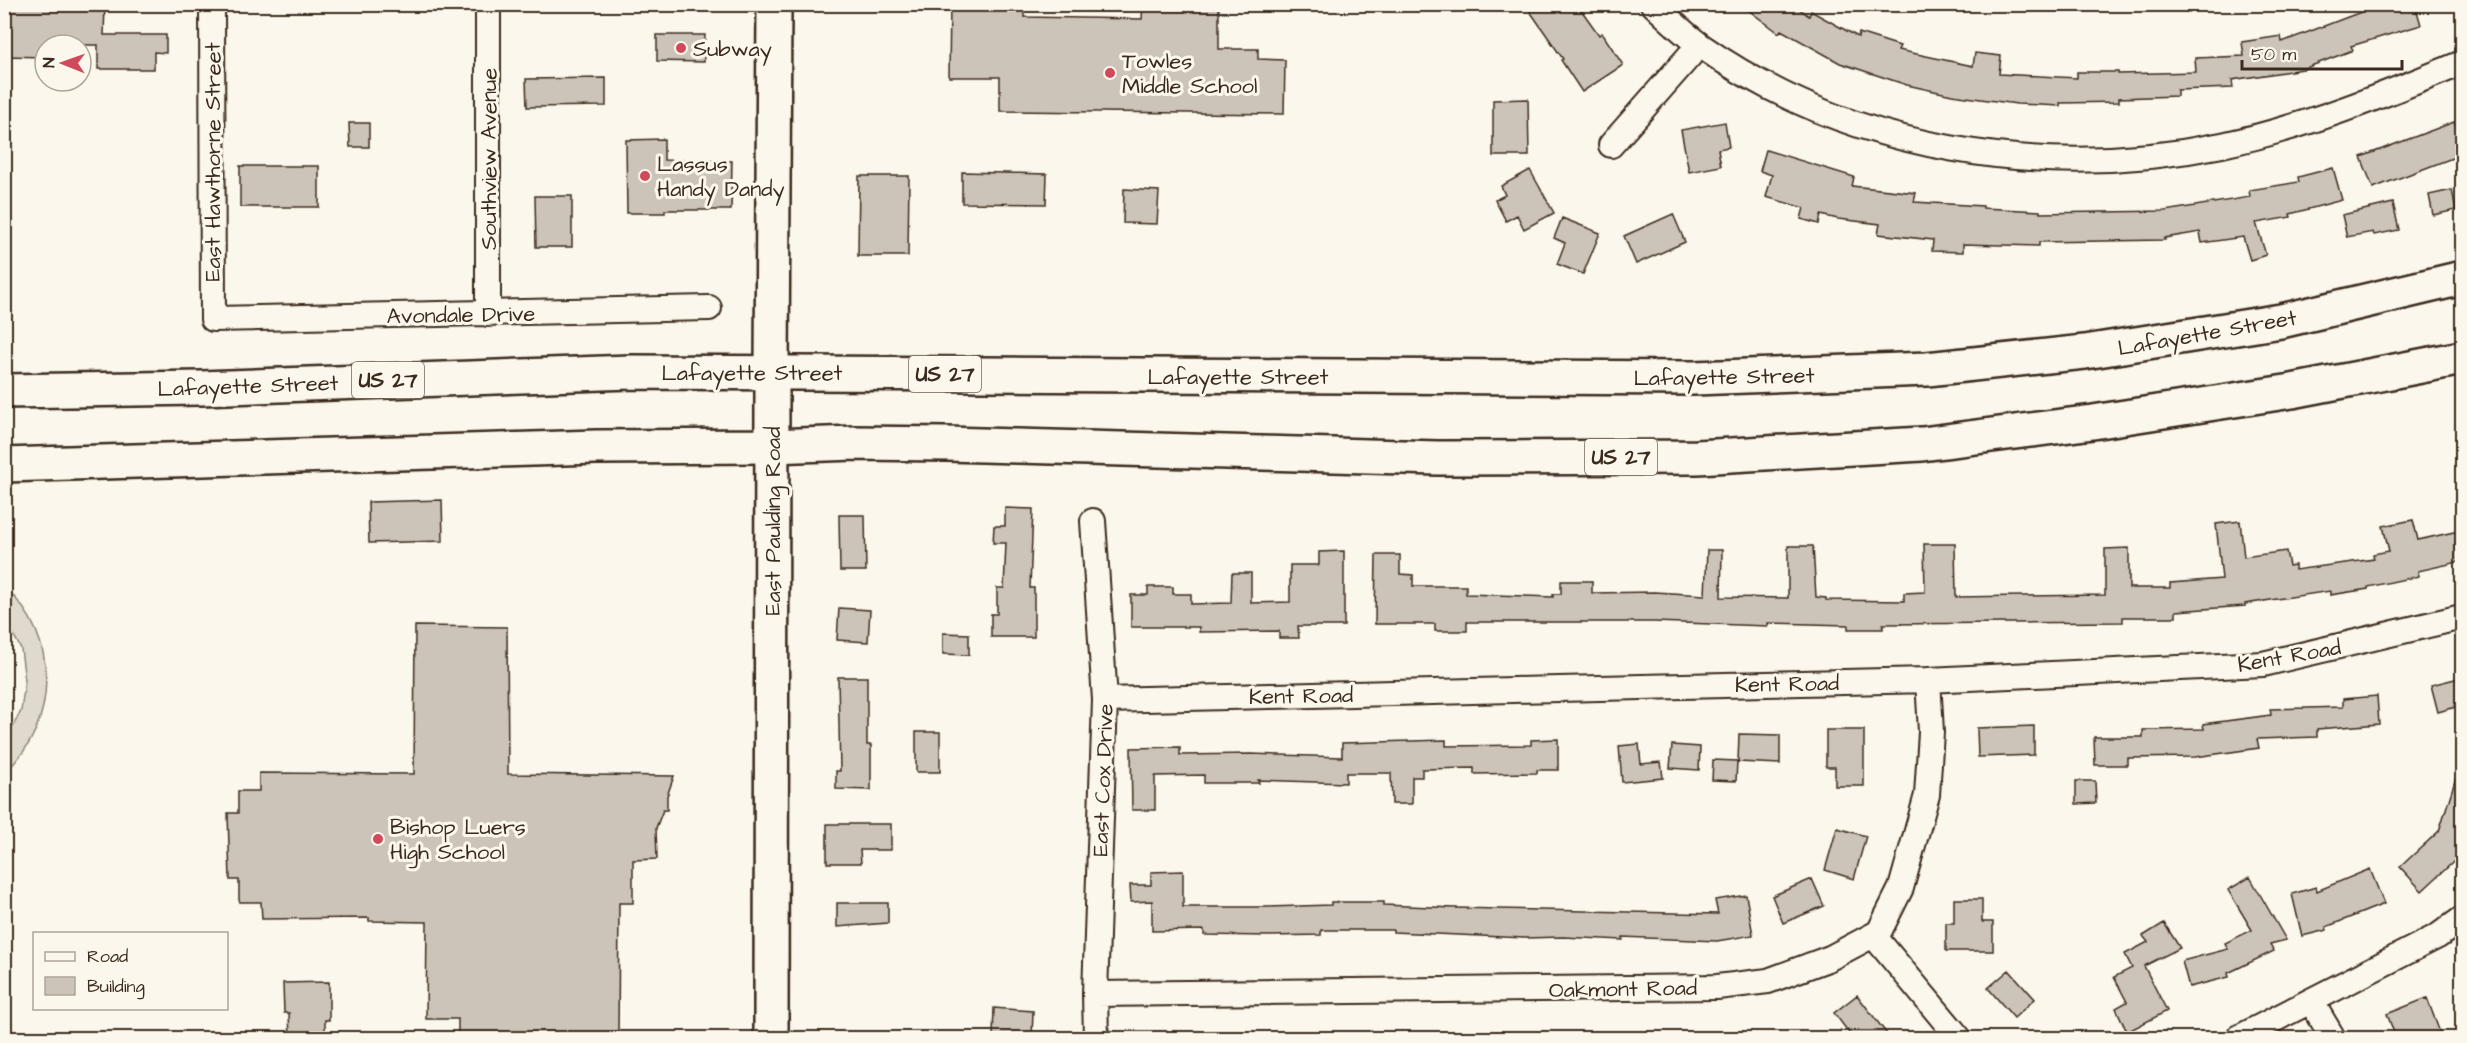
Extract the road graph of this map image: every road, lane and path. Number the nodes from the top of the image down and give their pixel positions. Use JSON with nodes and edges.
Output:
{"nodes":[{"id":1,"x":212,"y":4,"type":"edge"},
{"id":2,"x":488,"y":4,"type":"edge"},
{"id":3,"x":774,"y":4,"type":"edge"},
{"id":4,"x":1653,"y":4,"type":"edge"},
{"id":5,"x":1700,"y":45,"type":"junction"},
{"id":6,"x":2463,"y":63,"type":"edge"},
{"id":7,"x":1611,"y":145,"type":"dead end"},
{"id":8,"x":2463,"y":278,"type":"edge"},
{"id":9,"x":709,"y":308,"type":"dead end"},
{"id":10,"x":488,"y":314,"type":"junction"},
{"id":11,"x":213,"y":319,"type":"joint"},
{"id":12,"x":2463,"y":358,"type":"edge"},
{"id":13,"x":772,"y":372,"type":"junction"},
{"id":14,"x":4,"y":391,"type":"edge"},
{"id":15,"x":771,"y":446,"type":"junction"},
{"id":16,"x":4,"y":465,"type":"edge"},
{"id":17,"x":1093,"y":521,"type":"dead end"},
{"id":18,"x":2463,"y":617,"type":"edge"},
{"id":19,"x":1928,"y":680,"type":"junction"},
{"id":20,"x":1105,"y":700,"type":"junction"},
{"id":21,"x":2463,"y":919,"type":"edge"},
{"id":22,"x":1874,"y":936,"type":"junction"},
{"id":23,"x":1095,"y":994,"type":"junction"},
{"id":24,"x":2311,"y":1001,"type":"junction"},
{"id":25,"x":771,"y":1038,"type":"edge"},
{"id":26,"x":1096,"y":1038,"type":"edge"},
{"id":27,"x":1959,"y":1038,"type":"edge"},
{"id":28,"x":2238,"y":1038,"type":"edge"},
{"id":29,"x":2334,"y":1038,"type":"edge"}],
"edges":[{"from":1,"to":11,"type":"street","name":"East Hawthorne Street"},
{"from":2,"to":10,"type":"street","name":"Southview Avenue"},
{"from":3,"to":13,"type":"main road","name":"East Paulding Road"},
{"from":4,"to":5,"type":"street"},
{"from":5,"to":6,"type":"street"},
{"from":5,"to":7,"type":"street"},
{"from":8,"to":13,"type":"main road","name":"Lafayette Street","number":"US 27"},
{"from":9,"to":10,"type":"street","name":"Avondale Drive"},
{"from":10,"to":11,"type":"street","name":"Avondale Drive"},
{"from":12,"to":15,"type":"main road","number":"US 27"},
{"from":13,"to":14,"type":"main road","name":"Lafayette Street","number":"US 27"},
{"from":13,"to":15,"type":"main road","name":"East Paulding Road"},
{"from":15,"to":16,"type":"main road","number":"US 27"},
{"from":15,"to":25,"type":"main road","name":"East Paulding Road"},
{"from":17,"to":20,"type":"street","name":"East Cox Drive"},
{"from":18,"to":19,"type":"street","name":"Kent Road"},
{"from":19,"to":20,"type":"street","name":"Kent Road"},
{"from":19,"to":22,"type":"street"},
{"from":20,"to":23,"type":"street","name":"East Cox Drive"},
{"from":21,"to":24,"type":"street"},
{"from":22,"to":23,"type":"street","name":"Oakmont Road"},
{"from":22,"to":27,"type":"street"},
{"from":23,"to":26,"type":"street","name":"East Cox Drive"},
{"from":24,"to":28,"type":"street"},
{"from":24,"to":29,"type":"street"}]}
